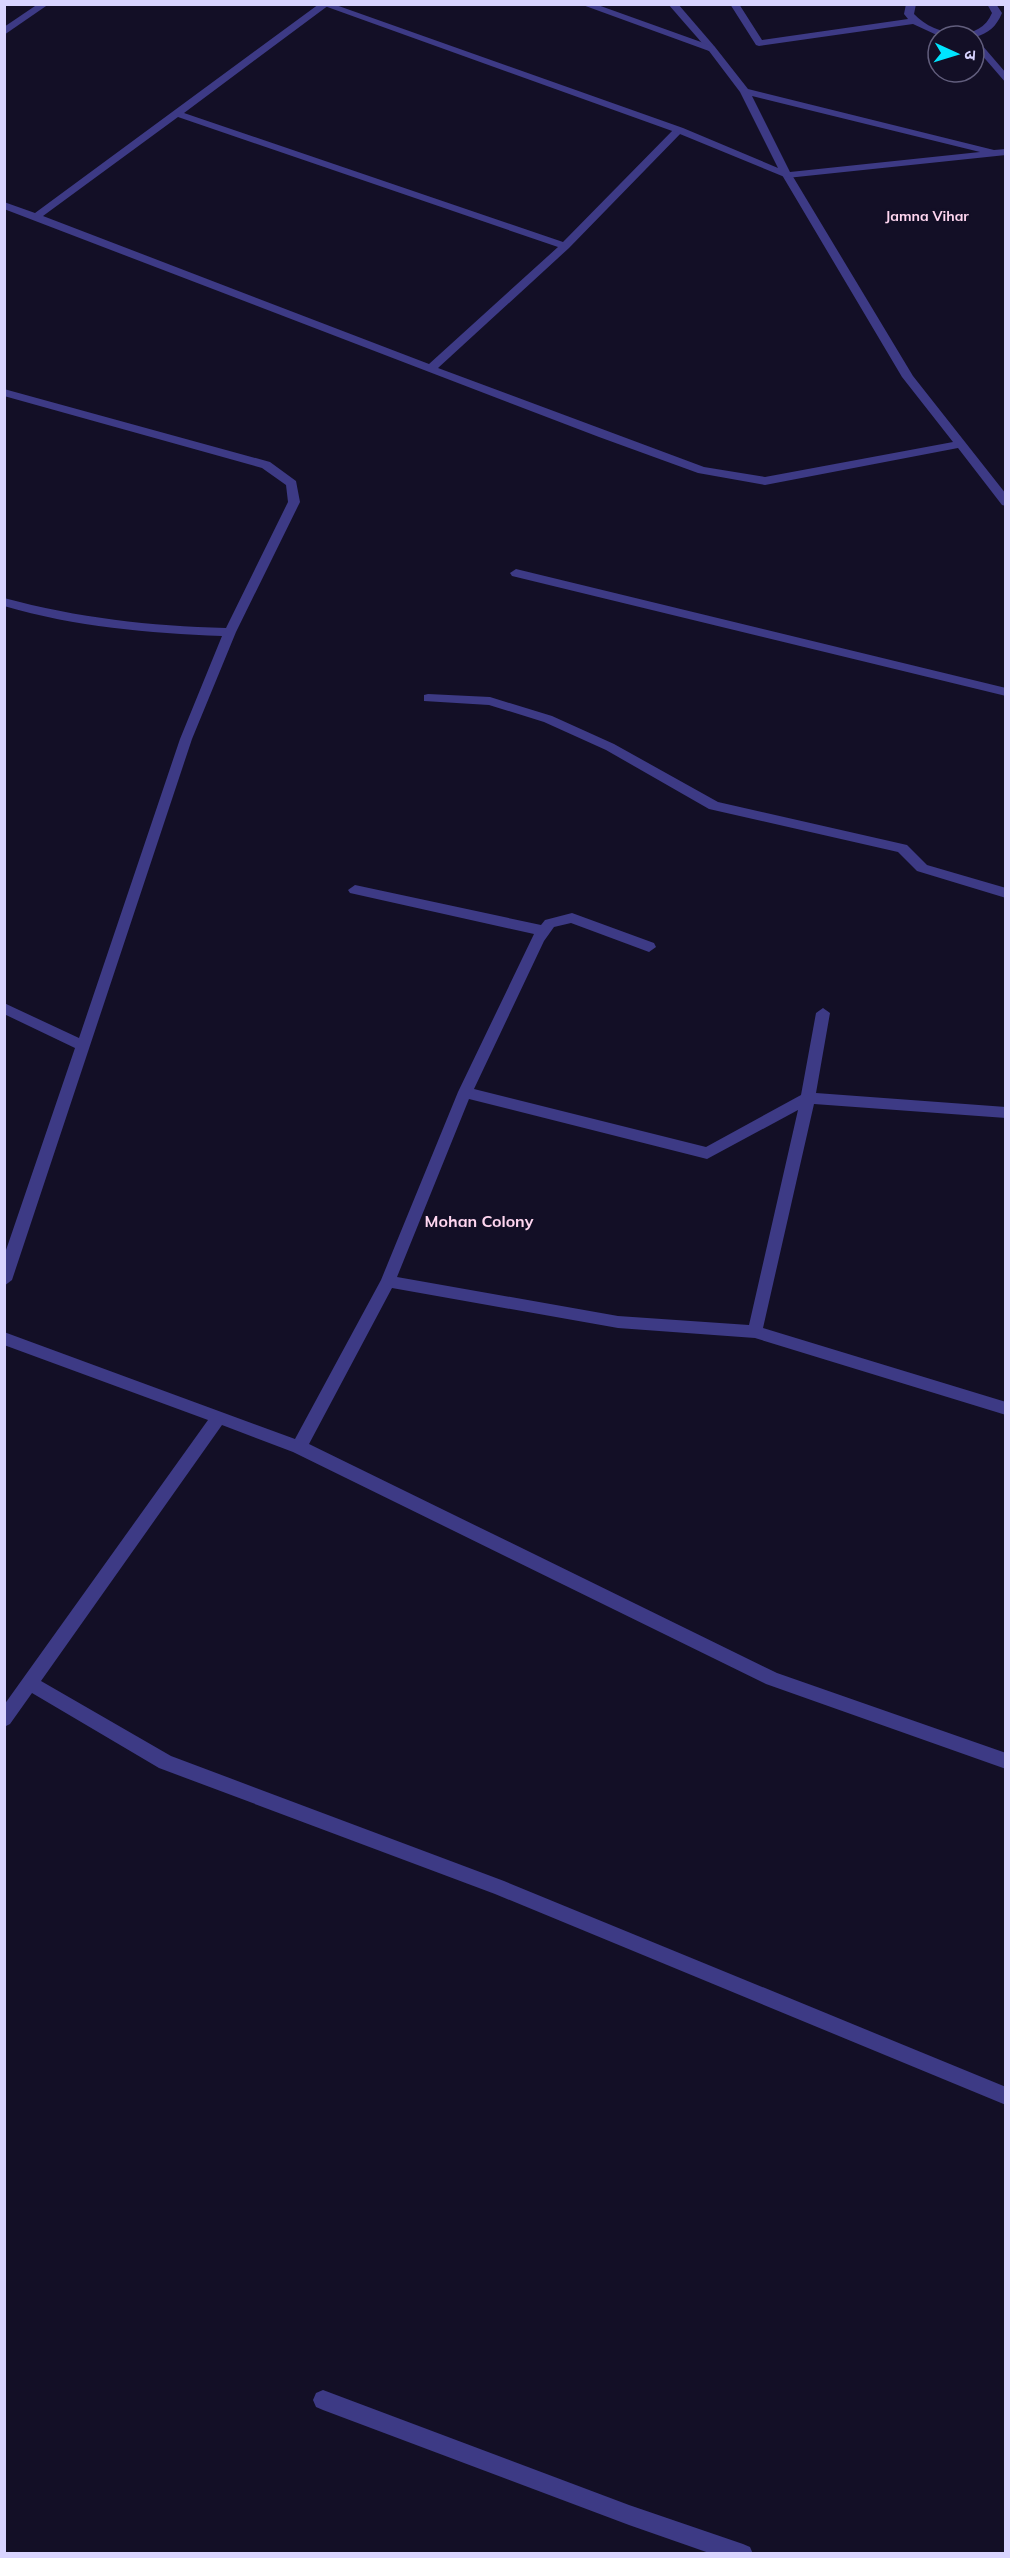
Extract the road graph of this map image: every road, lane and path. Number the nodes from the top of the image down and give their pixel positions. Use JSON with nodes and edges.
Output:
{"nodes":[{"id":1,"x":45,"y":4,"type":"edge"},
{"id":2,"x":584,"y":4,"type":"edge"},
{"id":3,"x":672,"y":4,"type":"edge"},
{"id":4,"x":734,"y":4,"type":"edge"},
{"id":5,"x":911,"y":4,"type":"edge"},
{"id":6,"x":991,"y":4,"type":"edge"},
{"id":7,"x":323,"y":5,"type":"edge"},
{"id":8,"x":914,"y":21,"type":"junction"},
{"id":9,"x":926,"y":28,"type":"edge"},
{"id":10,"x":986,"y":30,"type":"edge"},
{"id":11,"x":4,"y":32,"type":"edge"},
{"id":12,"x":712,"y":49,"type":"junction"},
{"id":13,"x":986,"y":55,"type":"edge"},
{"id":14,"x":1005,"y":80,"type":"edge"},
{"id":15,"x":745,"y":91,"type":"junction"},
{"id":16,"x":175,"y":112,"type":"junction"},
{"id":17,"x":679,"y":130,"type":"junction"},
{"id":18,"x":1002,"y":153,"type":"edge"},
{"id":19,"x":787,"y":175,"type":"junction"},
{"id":20,"x":4,"y":205,"type":"edge"},
{"id":21,"x":36,"y":217,"type":"junction"},
{"id":22,"x":565,"y":246,"type":"junction"},
{"id":23,"x":430,"y":369,"type":"junction"},
{"id":24,"x":4,"y":392,"type":"edge"},
{"id":25,"x":961,"y":444,"type":"junction"},
{"id":26,"x":1005,"y":502,"type":"edge"},
{"id":27,"x":516,"y":573,"type":"dead end"},
{"id":28,"x":4,"y":603,"type":"edge"},
{"id":29,"x":230,"y":632,"type":"junction"},
{"id":30,"x":1005,"y":692,"type":"edge"},
{"id":31,"x":428,"y":699,"type":"dead end"},
{"id":32,"x":355,"y":890,"type":"dead end"},
{"id":33,"x":1005,"y":893,"type":"edge"},
{"id":34,"x":544,"y":931,"type":"junction"},
{"id":35,"x":649,"y":947,"type":"dead end"},
{"id":36,"x":4,"y":1008,"type":"edge"},
{"id":37,"x":823,"y":1013,"type":"dead end"},
{"id":38,"x":81,"y":1045,"type":"junction"},
{"id":39,"x":465,"y":1092,"type":"junction"},
{"id":40,"x":808,"y":1098,"type":"junction"},
{"id":41,"x":1005,"y":1113,"type":"edge"},
{"id":42,"x":4,"y":1280,"type":"edge"},
{"id":43,"x":388,"y":1281,"type":"junction"},
{"id":44,"x":755,"y":1332,"type":"junction"},
{"id":45,"x":4,"y":1338,"type":"edge"},
{"id":46,"x":1005,"y":1408,"type":"edge"},
{"id":47,"x":218,"y":1419,"type":"junction"},
{"id":48,"x":299,"y":1447,"type":"junction"},
{"id":49,"x":30,"y":1683,"type":"junction"},
{"id":50,"x":4,"y":1719,"type":"edge"},
{"id":51,"x":1005,"y":1761,"type":"edge"},
{"id":52,"x":1005,"y":2096,"type":"edge"},
{"id":53,"x":323,"y":2400,"type":"dead end"},
{"id":54,"x":742,"y":2553,"type":"edge"}],
"edges":[{"from":1,"to":11,"type":"street"},
{"from":2,"to":12,"type":"street"},
{"from":3,"to":12,"type":"street"},
{"from":4,"to":8,"type":"street"},
{"from":5,"to":8,"type":"street"},
{"from":6,"to":10,"type":"street"},
{"from":7,"to":16,"type":"street"},
{"from":7,"to":17,"type":"street"},
{"from":8,"to":9,"type":"street"},
{"from":12,"to":15,"type":"street"},
{"from":13,"to":14,"type":"street"},
{"from":15,"to":18,"type":"street"},
{"from":15,"to":19,"type":"street"},
{"from":16,"to":21,"type":"street"},
{"from":16,"to":22,"type":"street"},
{"from":17,"to":19,"type":"street"},
{"from":17,"to":22,"type":"street"},
{"from":18,"to":19,"type":"street"},
{"from":19,"to":25,"type":"street"},
{"from":20,"to":21,"type":"street"},
{"from":21,"to":23,"type":"street"},
{"from":22,"to":23,"type":"street"},
{"from":23,"to":25,"type":"street"},
{"from":24,"to":29,"type":"street"},
{"from":25,"to":26,"type":"street"},
{"from":27,"to":30,"type":"street"},
{"from":28,"to":29,"type":"street"},
{"from":29,"to":38,"type":"street"},
{"from":31,"to":33,"type":"street"},
{"from":32,"to":34,"type":"street"},
{"from":34,"to":35,"type":"street"},
{"from":34,"to":39,"type":"street"},
{"from":36,"to":38,"type":"street"},
{"from":37,"to":40,"type":"street"},
{"from":38,"to":42,"type":"street"},
{"from":39,"to":40,"type":"street"},
{"from":39,"to":43,"type":"street"},
{"from":40,"to":41,"type":"street"},
{"from":40,"to":44,"type":"street"},
{"from":43,"to":44,"type":"street"},
{"from":43,"to":48,"type":"street"},
{"from":44,"to":46,"type":"street"},
{"from":45,"to":47,"type":"street"},
{"from":47,"to":48,"type":"street"},
{"from":47,"to":49,"type":"street"},
{"from":48,"to":51,"type":"street"},
{"from":49,"to":50,"type":"street"},
{"from":49,"to":52,"type":"street"},
{"from":53,"to":54,"type":"street"}]}
